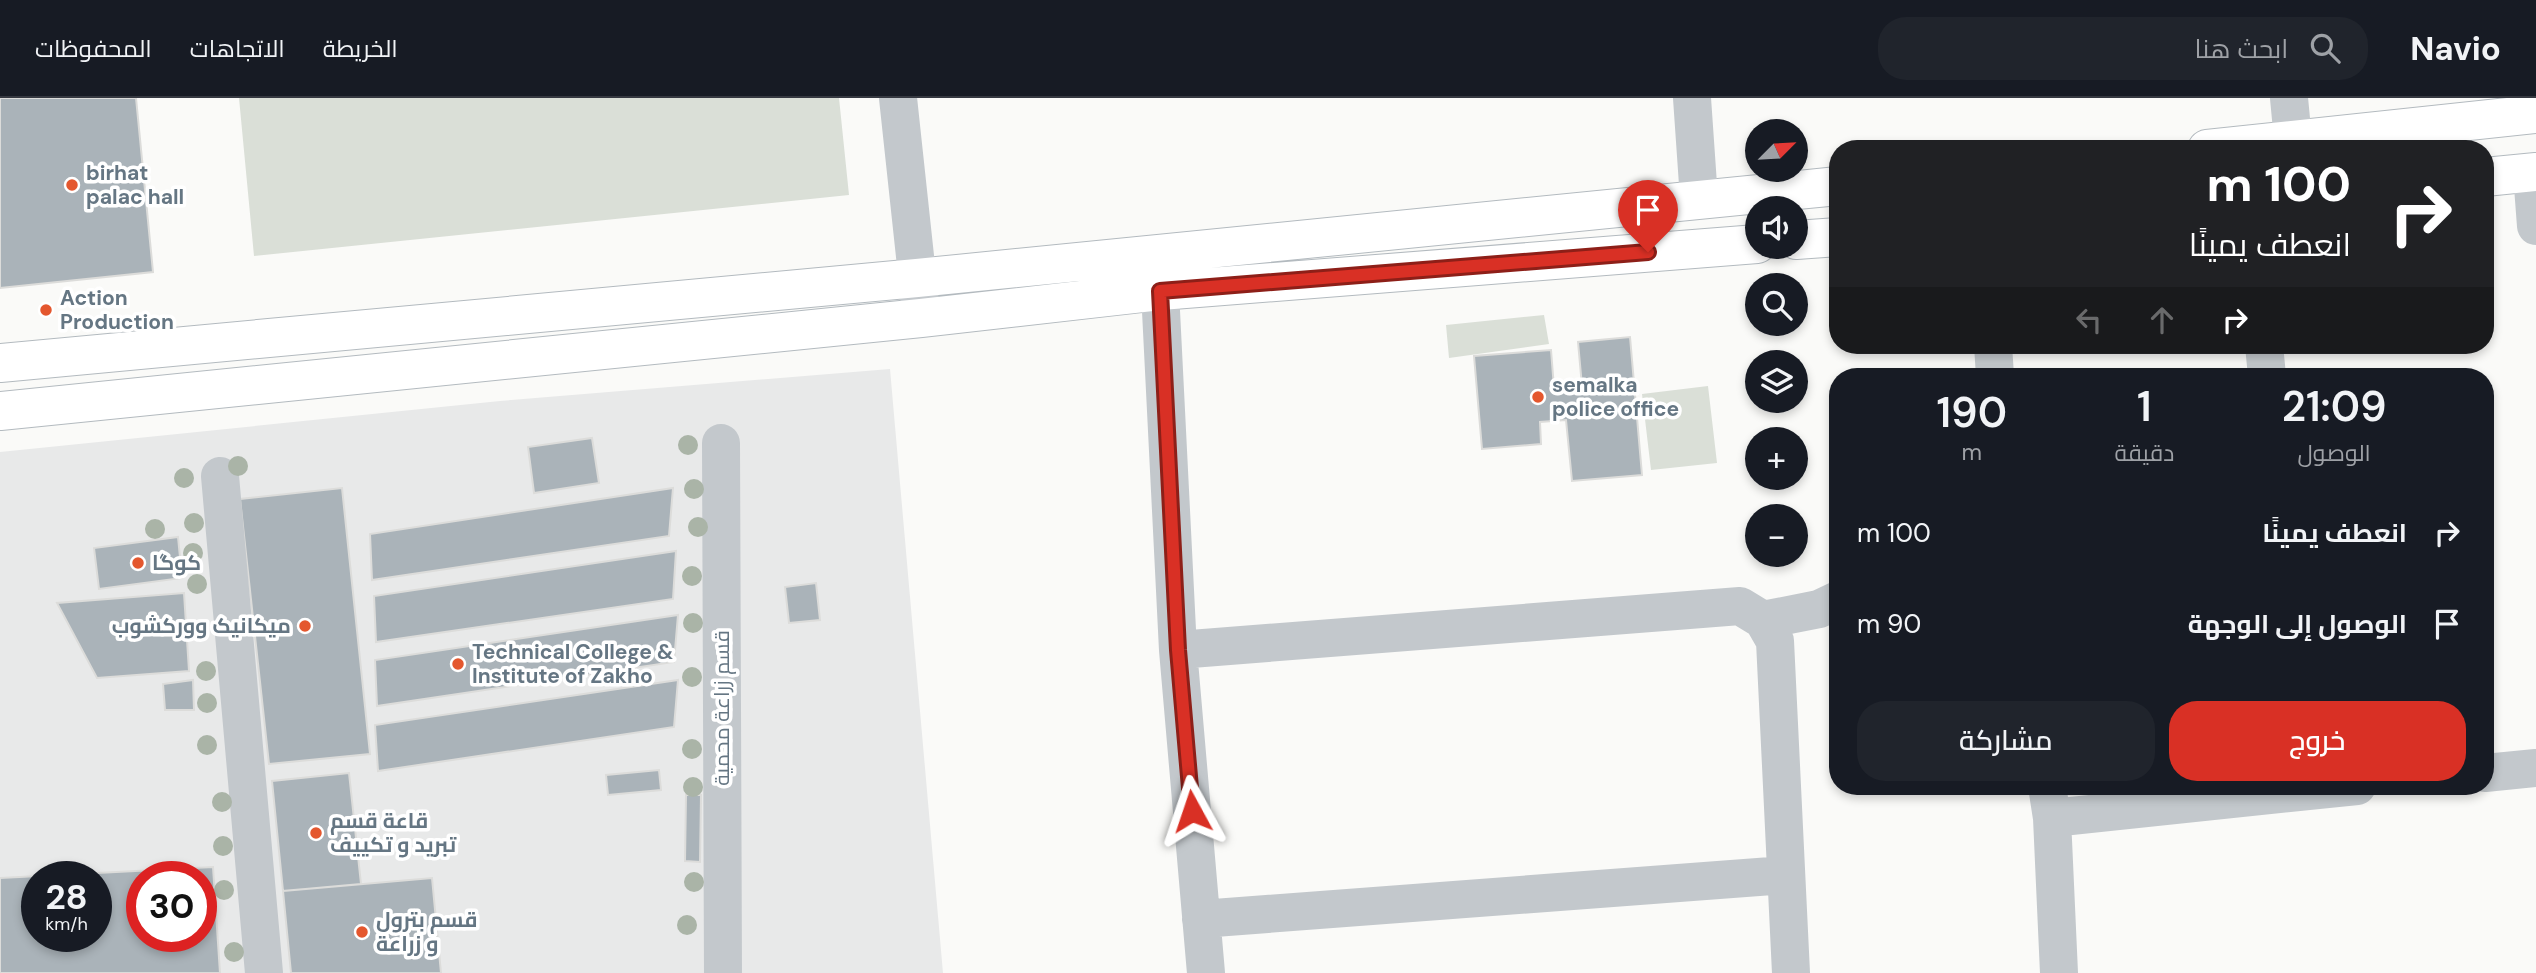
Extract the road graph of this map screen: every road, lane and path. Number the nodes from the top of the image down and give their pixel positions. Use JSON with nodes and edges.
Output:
{"nodes":[{"id":1,"x":898,"y":98,"type":"edge"},
{"id":2,"x":1692,"y":98,"type":"edge"},
{"id":3,"x":2289,"y":98,"type":"edge"},
{"id":4,"x":2536,"y":114,"type":"edge"},
{"id":5,"x":2293,"y":140,"type":"joint"},
{"id":6,"x":2534,"y":173,"type":"edge"},
{"id":7,"x":2494,"y":176,"type":"edge"},
{"id":8,"x":1829,"y":187,"type":"edge"},
{"id":9,"x":1699,"y":200,"type":"junction"},
{"id":10,"x":2536,"y":226,"type":"edge"},
{"id":11,"x":1829,"y":238,"type":"edge"},
{"id":12,"x":1808,"y":239,"type":"edge"},
{"id":13,"x":1745,"y":245,"type":"edge"},
{"id":14,"x":917,"y":278,"type":"junction"},
{"id":15,"x":1160,"y":291,"type":"junction"},
{"id":16,"x":921,"y":318,"type":"junction"},
{"id":17,"x":0,"y":363,"type":"edge"},
{"id":18,"x":0,"y":411,"type":"edge"},
{"id":19,"x":721,"y":443,"type":"dead end"},
{"id":20,"x":220,"y":476,"type":"dead end"},
{"id":21,"x":1829,"y":604,"type":"edge"},
{"id":22,"x":1763,"y":620,"type":"junction"},
{"id":23,"x":1178,"y":650,"type":"junction"},
{"id":24,"x":2536,"y":768,"type":"edge"},
{"id":25,"x":2494,"y":772,"type":"edge"},
{"id":26,"x":2181,"y":795,"type":"edge"},
{"id":27,"x":2049,"y":802,"type":"edge"},
{"id":28,"x":1785,"y":875,"type":"junction"},
{"id":29,"x":1201,"y":919,"type":"junction"},
{"id":30,"x":264,"y":973,"type":"edge"},
{"id":31,"x":723,"y":973,"type":"edge"},
{"id":32,"x":1206,"y":973,"type":"edge"},
{"id":33,"x":1791,"y":973,"type":"edge"},
{"id":34,"x":2059,"y":973,"type":"edge"}],
"edges":[{"from":1,"to":14,"type":"street"},
{"from":2,"to":9,"type":"street"},
{"from":3,"to":5,"type":"street"},
{"from":4,"to":5,"type":"main road"},
{"from":6,"to":7,"type":"main road"},
{"from":6,"to":10,"type":"street"},
{"from":8,"to":9,"type":"main road"},
{"from":9,"to":14,"type":"main road"},
{"from":11,"to":12,"type":"main road"},
{"from":13,"to":15,"type":"main road"},
{"from":14,"to":16,"type":"street"},
{"from":14,"to":17,"type":"main road"},
{"from":15,"to":16,"type":"main road"},
{"from":15,"to":23,"type":"street"},
{"from":16,"to":18,"type":"main road"},
{"from":19,"to":31,"type":"street","name":"قسم زراعة محمية"},
{"from":20,"to":30,"type":"street"},
{"from":21,"to":22,"type":"street"},
{"from":22,"to":23,"type":"street"},
{"from":22,"to":28,"type":"street"},
{"from":23,"to":29,"type":"street"},
{"from":24,"to":25,"type":"street"},
{"from":26,"to":27,"type":"street"},
{"from":27,"to":34,"type":"street"},
{"from":28,"to":29,"type":"street"},
{"from":28,"to":33,"type":"street"},
{"from":29,"to":32,"type":"street"}]}
